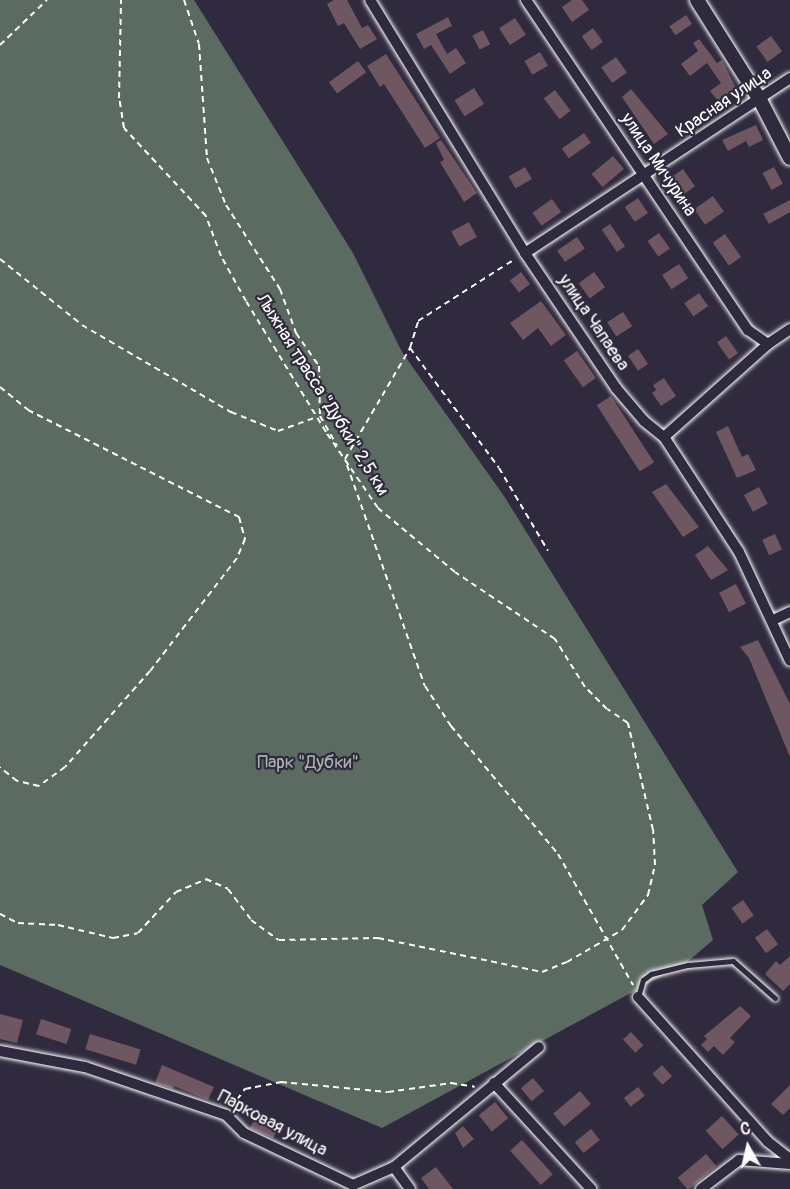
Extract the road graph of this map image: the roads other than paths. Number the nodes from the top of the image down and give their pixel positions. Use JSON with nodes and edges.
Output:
{"nodes":[{"id":1,"x":370,"y":0,"type":"edge"},
{"id":2,"x":526,"y":0,"type":"edge"},
{"id":3,"x":697,"y":0,"type":"edge"},
{"id":4,"x":790,"y":78,"type":"edge"},
{"id":5,"x":760,"y":100,"type":"junction"},
{"id":6,"x":790,"y":158,"type":"edge"},
{"id":7,"x":646,"y":175,"type":"junction"},
{"id":8,"x":525,"y":253,"type":"junction"},
{"id":9,"x":790,"y":329,"type":"edge"},
{"id":10,"x":768,"y":344,"type":"junction"},
{"id":11,"x":664,"y":437,"type":"junction"},
{"id":12,"x":790,"y":612,"type":"edge"},
{"id":13,"x":773,"y":620,"type":"junction"},
{"id":14,"x":790,"y":661,"type":"edge"},
{"id":15,"x":638,"y":997,"type":"joint"},
{"id":16,"x":775,"y":998,"type":"dead end"},
{"id":17,"x":540,"y":1047,"type":"dead end"},
{"id":18,"x":0,"y":1052,"type":"edge"},
{"id":19,"x":490,"y":1086,"type":"junction"},
{"id":20,"x":790,"y":1159,"type":"edge"},
{"id":21,"x":790,"y":1164,"type":"edge"},
{"id":22,"x":394,"y":1167,"type":"junction"},
{"id":23,"x":354,"y":1187,"type":"edge"},
{"id":24,"x":410,"y":1189,"type":"edge"},
{"id":25,"x":591,"y":1189,"type":"edge"},
{"id":26,"x":701,"y":1189,"type":"edge"}],
"edges":[{"from":1,"to":8,"type":"street","name":"улица Чапаева"},
{"from":2,"to":7,"type":"street","name":"улица Мичурина"},
{"from":3,"to":5,"type":"street"},
{"from":4,"to":5,"type":"street","name":"Красная улица"},
{"from":5,"to":6,"type":"street"},
{"from":5,"to":7,"type":"street","name":"Красная улица"},
{"from":7,"to":8,"type":"street","name":"Красная улица"},
{"from":7,"to":10,"type":"street","name":"улица Мичурина"},
{"from":8,"to":11,"type":"street","name":"улица Чапаева"},
{"from":9,"to":10,"type":"street"},
{"from":10,"to":11,"type":"street"},
{"from":11,"to":13,"type":"street","name":"улица Чапаева"},
{"from":12,"to":13,"type":"street"},
{"from":13,"to":14,"type":"street","name":"улица Чапаева"},
{"from":15,"to":16,"type":"lane"},
{"from":15,"to":20,"type":"street"},
{"from":17,"to":19,"type":"street","name":"Парковая улица"},
{"from":18,"to":23,"type":"street","name":"Парковая улица"},
{"from":19,"to":22,"type":"street","name":"Парковая улица"},
{"from":19,"to":25,"type":"street"},
{"from":21,"to":26,"type":"street"},
{"from":22,"to":23,"type":"street","name":"Парковая улица"},
{"from":22,"to":24,"type":"street"}]}
